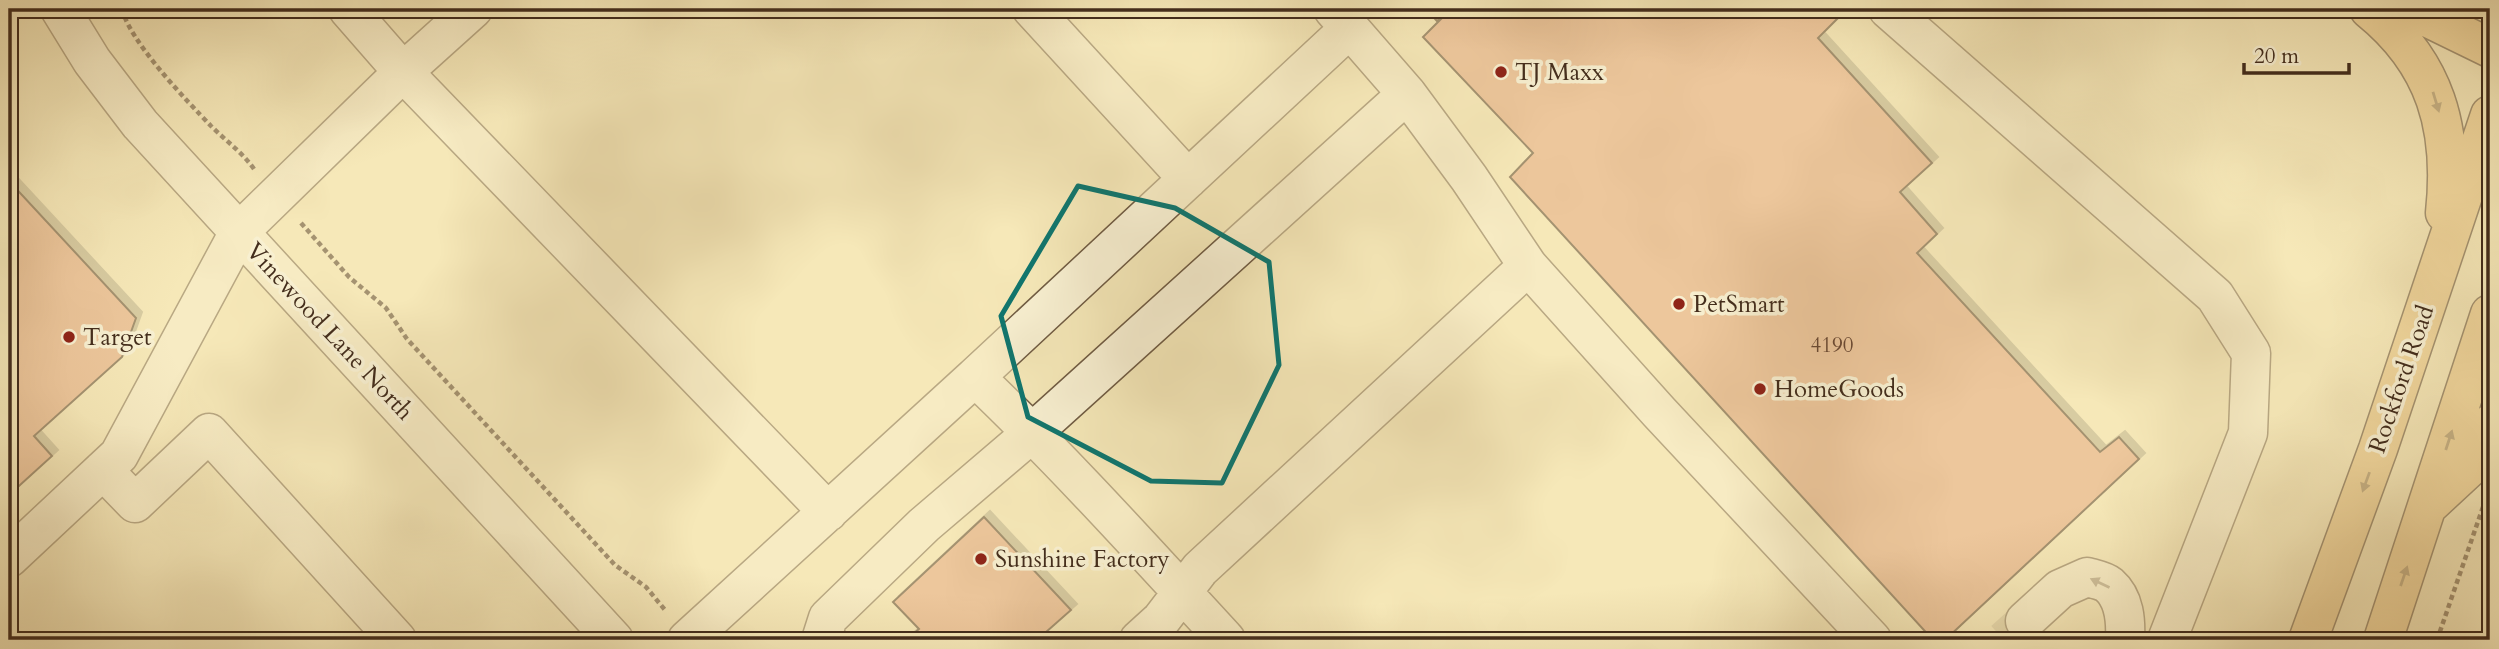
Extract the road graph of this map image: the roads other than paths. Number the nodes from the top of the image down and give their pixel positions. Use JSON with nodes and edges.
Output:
{"nodes":[{"id":1,"x":60,"y":9,"type":"edge"},
{"id":2,"x":348,"y":9,"type":"edge"},
{"id":3,"x":472,"y":9,"type":"edge"},
{"id":4,"x":1032,"y":9,"type":"edge"},
{"id":5,"x":1888,"y":9,"type":"edge"},
{"id":6,"x":2369,"y":9,"type":"edge"},
{"id":7,"x":2410,"y":9,"type":"edge"},
{"id":8,"x":1342,"y":18,"type":"edge"},
{"id":9,"x":2490,"y":48,"type":"edge"},
{"id":10,"x":403,"y":72,"type":"junction"},
{"id":11,"x":1407,"y":94,"type":"junction"},
{"id":12,"x":2490,"y":115,"type":"edge"},
{"id":13,"x":1188,"y":179,"type":"junction"},
{"id":14,"x":239,"y":232,"type":"junction"},
{"id":15,"x":1528,"y":266,"type":"junction"},
{"id":16,"x":2436,"y":277,"type":"junction"},
{"id":17,"x":2490,"y":314,"type":"edge"},
{"id":18,"x":975,"y":377,"type":"junction"},
{"id":19,"x":2490,"y":425,"type":"edge"},
{"id":20,"x":1033,"y":432,"type":"junction"},
{"id":21,"x":103,"y":470,"type":"junction"},
{"id":22,"x":2428,"y":505,"type":"junction"},
{"id":23,"x":828,"y":512,"type":"junction"},
{"id":24,"x":9,"y":558,"type":"edge"},
{"id":25,"x":1182,"y":593,"type":"junction"},
{"id":26,"x":2025,"y":621,"type":"tunnel mouth"},
{"id":27,"x":397,"y":640,"type":"edge"},
{"id":28,"x":614,"y":640,"type":"edge"},
{"id":29,"x":688,"y":640,"type":"edge"},
{"id":30,"x":821,"y":640,"type":"edge"},
{"id":31,"x":1139,"y":640,"type":"edge"},
{"id":32,"x":1226,"y":640,"type":"edge"},
{"id":33,"x":1871,"y":640,"type":"edge"},
{"id":34,"x":2125,"y":640,"type":"edge"},
{"id":35,"x":2167,"y":640,"type":"edge"},
{"id":36,"x":2308,"y":640,"type":"edge"},
{"id":37,"x":2382,"y":640,"type":"edge"}],
"edges":[{"from":1,"to":14,"type":"street","name":"Vinewood Lane North"},
{"from":2,"to":10,"type":"street"},
{"from":3,"to":10,"type":"street"},
{"from":4,"to":13,"type":"street"},
{"from":5,"to":35,"type":"street"},
{"from":6,"to":16,"type":"main road","one_way":true},
{"from":7,"to":9,"type":"main road"},
{"from":8,"to":11,"type":"street"},
{"from":8,"to":13,"type":"street"},
{"from":10,"to":14,"type":"street"},
{"from":10,"to":23,"type":"street"},
{"from":11,"to":15,"type":"street"},
{"from":11,"to":20,"type":"street"},
{"from":12,"to":16,"type":"main road","name":"Rockford Road"},
{"from":13,"to":18,"type":"street"},
{"from":14,"to":21,"type":"street"},
{"from":14,"to":28,"type":"street","name":"Vinewood Lane North"},
{"from":15,"to":25,"type":"street"},
{"from":15,"to":33,"type":"street"},
{"from":16,"to":36,"type":"main road","name":"Rockford Road","one_way":true},
{"from":22,"to":17,"type":"main road","one_way":true},
{"from":18,"to":20,"type":"street"},
{"from":18,"to":23,"type":"street"},
{"from":19,"to":22,"type":"main road"},
{"from":20,"to":25,"type":"street"},
{"from":20,"to":30,"type":"street"},
{"from":21,"to":24,"type":"street"},
{"from":21,"to":27,"type":"street"},
{"from":37,"to":22,"type":"main road","one_way":true},
{"from":23,"to":29,"type":"street"},
{"from":25,"to":31,"type":"street"},
{"from":25,"to":32,"type":"street"},
{"from":34,"to":26,"type":"street","one_way":true}]}
